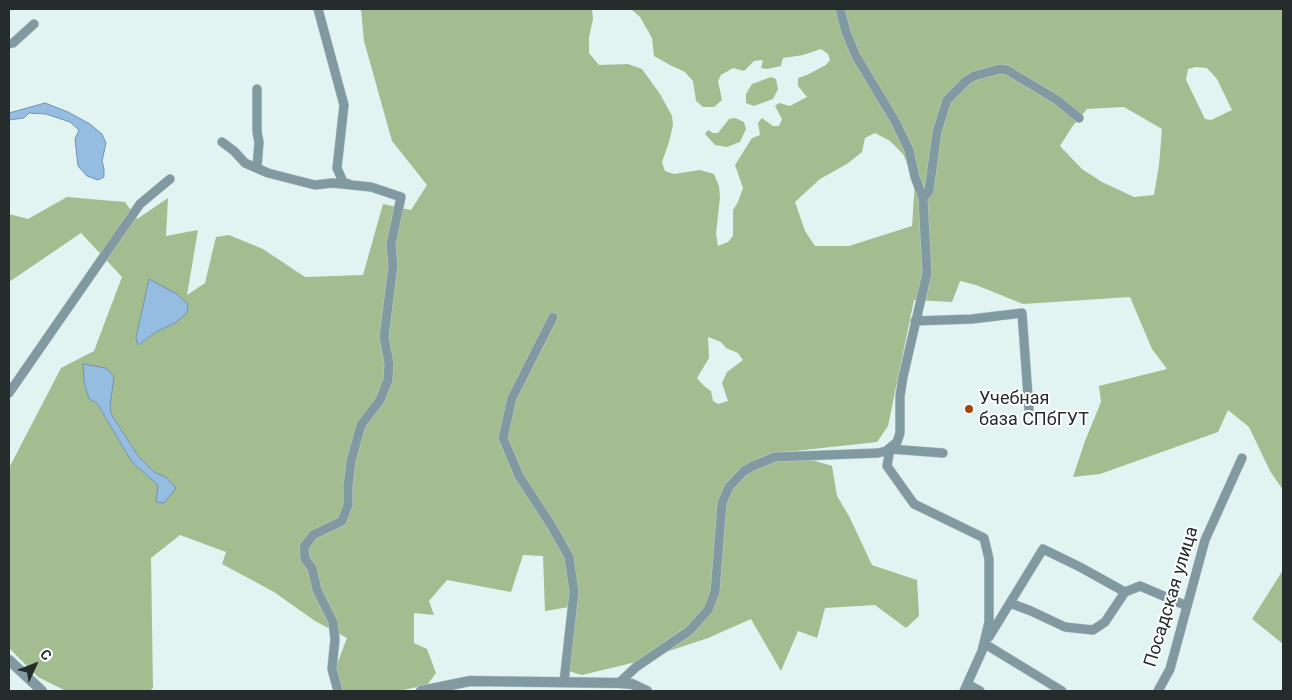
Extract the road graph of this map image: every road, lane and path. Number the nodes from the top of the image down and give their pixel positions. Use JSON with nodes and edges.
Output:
{"nodes":[{"id":1,"x":318,"y":9,"type":"edge"},
{"id":2,"x":840,"y":9,"type":"edge"},
{"id":3,"x":34,"y":24,"type":"dead end"},
{"id":4,"x":9,"y":44,"type":"edge"},
{"id":5,"x":257,"y":89,"type":"dead end"},
{"id":6,"x":1079,"y":118,"type":"dead end"},
{"id":7,"x":222,"y":142,"type":"dead end"},
{"id":8,"x":258,"y":168,"type":"junction"},
{"id":9,"x":170,"y":179,"type":"dead end"},
{"id":10,"x":349,"y":184,"type":"junction"},
{"id":11,"x":923,"y":198,"type":"junction"},
{"id":12,"x":553,"y":317,"type":"dead end"},
{"id":13,"x":915,"y":321,"type":"junction"},
{"id":14,"x":9,"y":392,"type":"edge"},
{"id":15,"x":1029,"y":410,"type":"dead end"},
{"id":16,"x":890,"y":449,"type":"junction"},
{"id":17,"x":943,"y":453,"type":"dead end"},
{"id":18,"x":1242,"y":458,"type":"dead end"},
{"id":19,"x":1125,"y":592,"type":"junction"},
{"id":20,"x":1010,"y":603,"type":"junction"},
{"id":21,"x":1186,"y":606,"type":"junction"},
{"id":22,"x":985,"y":644,"type":"junction"},
{"id":23,"x":9,"y":660,"type":"edge"},
{"id":24,"x":564,"y":682,"type":"junction"},
{"id":25,"x":619,"y":683,"type":"junction"},
{"id":26,"x":530,"y":687,"type":"edge"},
{"id":27,"x":965,"y":688,"type":"edge"},
{"id":28,"x":42,"y":691,"type":"edge"},
{"id":29,"x":338,"y":691,"type":"edge"},
{"id":30,"x":420,"y":691,"type":"edge"},
{"id":31,"x":648,"y":691,"type":"edge"},
{"id":32,"x":980,"y":691,"type":"edge"},
{"id":33,"x":1062,"y":691,"type":"edge"},
{"id":34,"x":1158,"y":691,"type":"edge"}],
"edges":[{"from":1,"to":10,"type":"street"},
{"from":2,"to":11,"type":"street"},
{"from":3,"to":4,"type":"street"},
{"from":5,"to":8,"type":"street"},
{"from":6,"to":11,"type":"street"},
{"from":7,"to":8,"type":"street"},
{"from":8,"to":10,"type":"street"},
{"from":9,"to":14,"type":"street"},
{"from":10,"to":29,"type":"street"},
{"from":11,"to":13,"type":"street"},
{"from":12,"to":24,"type":"street"},
{"from":13,"to":15,"type":"street"},
{"from":13,"to":16,"type":"street"},
{"from":16,"to":17,"type":"street"},
{"from":16,"to":22,"type":"street"},
{"from":16,"to":25,"type":"street"},
{"from":18,"to":21,"type":"street","name":"Посадская улица"},
{"from":19,"to":20,"type":"street"},
{"from":19,"to":20,"type":"street"},
{"from":19,"to":21,"type":"street"},
{"from":20,"to":22,"type":"street"},
{"from":21,"to":34,"type":"street","name":"Посадская улица"},
{"from":22,"to":27,"type":"street"},
{"from":22,"to":33,"type":"street"},
{"from":23,"to":28,"type":"street"},
{"from":24,"to":25,"type":"street"},
{"from":24,"to":26,"type":"street"},
{"from":25,"to":31,"type":"street"},
{"from":26,"to":30,"type":"street"},
{"from":27,"to":32,"type":"street"}]}
